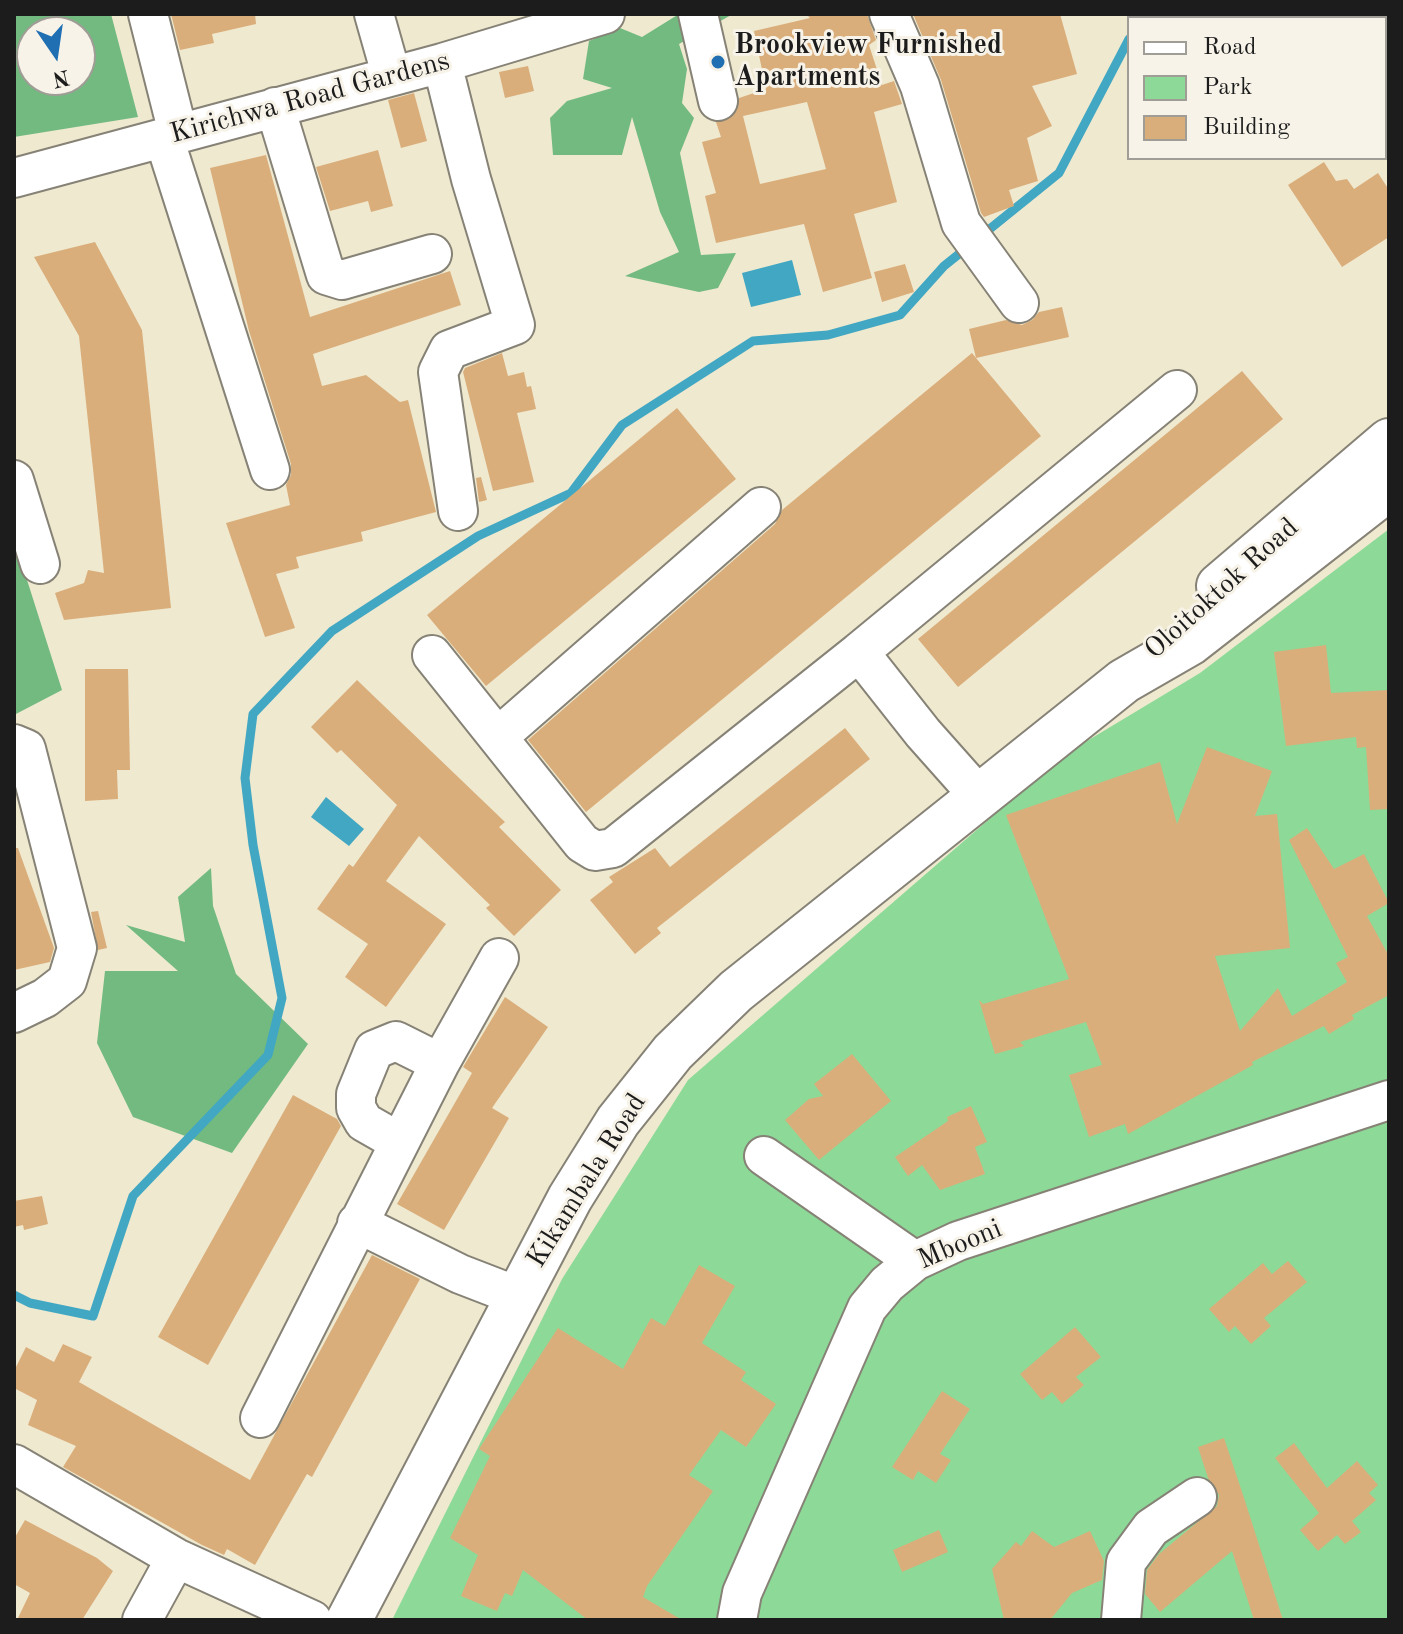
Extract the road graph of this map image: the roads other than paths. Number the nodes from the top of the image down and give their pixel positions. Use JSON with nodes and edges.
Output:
{"nodes":[{"id":1,"x":148,"y":14,"type":"edge"},
{"id":2,"x":374,"y":14,"type":"edge"},
{"id":3,"x":605,"y":14,"type":"edge"},
{"id":4,"x":698,"y":14,"type":"edge"},
{"id":5,"x":889,"y":14,"type":"edge"},
{"id":6,"x":442,"y":63,"type":"junction"},
{"id":7,"x":391,"y":74,"type":"junction"},
{"id":8,"x":718,"y":101,"type":"dead end"},
{"id":9,"x":275,"y":107,"type":"junction"},
{"id":10,"x":171,"y":135,"type":"junction"},
{"id":11,"x":14,"y":178,"type":"edge"},
{"id":12,"x":432,"y":254,"type":"dead end"},
{"id":13,"x":1009,"y":289,"type":"dead end"},
{"id":14,"x":1177,"y":390,"type":"dead end"},
{"id":15,"x":1389,"y":441,"type":"edge"},
{"id":16,"x":270,"y":470,"type":"dead end"},
{"id":17,"x":14,"y":480,"type":"edge"},
{"id":18,"x":1386,"y":490,"type":"edge"},
{"id":19,"x":1327,"y":495,"type":"junction"},
{"id":20,"x":761,"y":507,"type":"dead end"},
{"id":21,"x":458,"y":511,"type":"dead end"},
{"id":22,"x":40,"y":564,"type":"dead end"},
{"id":23,"x":859,"y":652,"type":"junction"},
{"id":24,"x":432,"y":655,"type":"dead end"},
{"id":25,"x":1124,"y":681,"type":"junction"},
{"id":26,"x":499,"y":736,"type":"junction"},
{"id":27,"x":14,"y":744,"type":"edge"},
{"id":28,"x":979,"y":796,"type":"junction"},
{"id":29,"x":499,"y":958,"type":"dead end"},
{"id":30,"x":14,"y":1013,"type":"edge"},
{"id":31,"x":440,"y":1063,"type":"junction"},
{"id":32,"x":1389,"y":1100,"type":"edge"},
{"id":33,"x":399,"y":1142,"type":"junction"},
{"id":34,"x":764,"y":1156,"type":"dead end"},
{"id":35,"x":357,"y":1223,"type":"junction"},
{"id":36,"x":915,"y":1261,"type":"junction"},
{"id":37,"x":517,"y":1296,"type":"junction"},
{"id":38,"x":260,"y":1418,"type":"dead end"},
{"id":39,"x":14,"y":1464,"type":"edge"},
{"id":40,"x":1197,"y":1497,"type":"dead end"},
{"id":41,"x":176,"y":1558,"type":"junction"},
{"id":42,"x":1115,"y":1610,"type":"edge"},
{"id":43,"x":142,"y":1620,"type":"edge"},
{"id":44,"x":312,"y":1620,"type":"edge"},
{"id":45,"x":349,"y":1620,"type":"edge"},
{"id":46,"x":737,"y":1620,"type":"edge"}],
"edges":[{"from":1,"to":10,"type":"street"},
{"from":2,"to":7,"type":"street"},
{"from":3,"to":6,"type":"street","name":"Kirichwa Road Gardens"},
{"from":4,"to":8,"type":"street"},
{"from":5,"to":13,"type":"street"},
{"from":6,"to":7,"type":"street","name":"Kirichwa Road Gardens"},
{"from":6,"to":21,"type":"street"},
{"from":7,"to":9,"type":"street","name":"Kirichwa Road Gardens"},
{"from":9,"to":10,"type":"street","name":"Kirichwa Road Gardens"},
{"from":9,"to":12,"type":"street"},
{"from":10,"to":11,"type":"street","name":"Kirichwa Road Gardens"},
{"from":10,"to":16,"type":"street"},
{"from":14,"to":23,"type":"street"},
{"from":15,"to":19,"type":"main road","name":"Oloitoktok Road"},
{"from":17,"to":22,"type":"street"},
{"from":18,"to":19,"type":"street"},
{"from":18,"to":25,"type":"main road","name":"Oloitoktok Road"},
{"from":19,"to":25,"type":"main road","name":"Oloitoktok Road"},
{"from":20,"to":26,"type":"street"},
{"from":23,"to":26,"type":"street"},
{"from":23,"to":28,"type":"street"},
{"from":24,"to":26,"type":"street"},
{"from":25,"to":28,"type":"main road","name":"Kikambala Road"},
{"from":27,"to":30,"type":"street"},
{"from":28,"to":37,"type":"main road","name":"Kikambala Road"},
{"from":29,"to":31,"type":"street"},
{"from":31,"to":33,"type":"street"},
{"from":31,"to":33,"type":"street"},
{"from":32,"to":36,"type":"street","name":"Mbooni"},
{"from":33,"to":35,"type":"street"},
{"from":34,"to":36,"type":"street"},
{"from":35,"to":37,"type":"street"},
{"from":35,"to":38,"type":"street"},
{"from":36,"to":46,"type":"street","name":"Mbooni"},
{"from":37,"to":45,"type":"main road","name":"Kikambala Road"},
{"from":39,"to":41,"type":"street"},
{"from":40,"to":42,"type":"street"},
{"from":41,"to":43,"type":"street"},
{"from":41,"to":44,"type":"street"}]}
